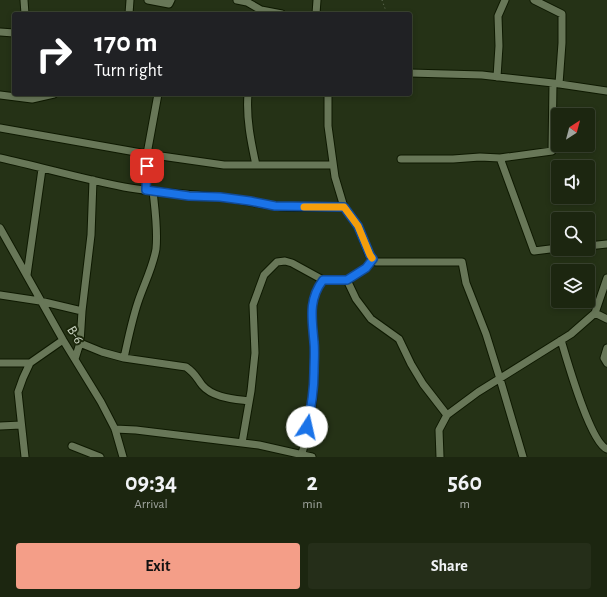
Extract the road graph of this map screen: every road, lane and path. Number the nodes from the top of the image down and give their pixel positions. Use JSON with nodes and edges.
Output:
{"nodes":[{"id":1,"x":24,"y":0,"type":"edge"},
{"id":2,"x":130,"y":0,"type":"edge"},
{"id":3,"x":148,"y":0,"type":"edge"},
{"id":4,"x":171,"y":0,"type":"edge"},
{"id":5,"x":237,"y":0,"type":"edge"},
{"id":6,"x":317,"y":0,"type":"edge"},
{"id":7,"x":382,"y":0,"type":"edge"},
{"id":8,"x":505,"y":0,"type":"edge"},
{"id":9,"x":534,"y":0,"type":"edge"},
{"id":10,"x":25,"y":12,"type":"edge"},
{"id":11,"x":129,"y":12,"type":"edge"},
{"id":12,"x":272,"y":12,"type":"edge"},
{"id":13,"x":316,"y":12,"type":"edge"},
{"id":14,"x":386,"y":12,"type":"edge"},
{"id":15,"x":0,"y":32,"type":"edge"},
{"id":16,"x":12,"y":33,"type":"edge"},
{"id":17,"x":412,"y":74,"type":"edge"},
{"id":18,"x":497,"y":77,"type":"junction"},
{"id":19,"x":556,"y":84,"type":"junction"},
{"id":20,"x":607,"y":91,"type":"edge"},
{"id":21,"x":0,"y":95,"type":"edge"},
{"id":22,"x":45,"y":96,"type":"edge"},
{"id":23,"x":158,"y":96,"type":"edge"},
{"id":24,"x":248,"y":96,"type":"edge"},
{"id":25,"x":328,"y":96,"type":"edge"},
{"id":26,"x":0,"y":128,"type":"edge"},
{"id":27,"x":147,"y":154,"type":"junction"},
{"id":28,"x":0,"y":158,"type":"edge"},
{"id":29,"x":500,"y":158,"type":"junction"},
{"id":30,"x":401,"y":159,"type":"dead end"},
{"id":31,"x":256,"y":165,"type":"junction"},
{"id":32,"x":333,"y":165,"type":"junction"},
{"id":33,"x":42,"y":169,"type":"junction"},
{"id":34,"x":93,"y":180,"type":"junction"},
{"id":35,"x":150,"y":191,"type":"junction"},
{"id":36,"x":344,"y":207,"type":"junction"},
{"id":37,"x":0,"y":228,"type":"edge"},
{"id":38,"x":607,"y":244,"type":"edge"},
{"id":39,"x":595,"y":245,"type":"edge"},
{"id":40,"x":551,"y":249,"type":"edge"},
{"id":41,"x":373,"y":259,"type":"junction"},
{"id":42,"x":27,"y":275,"type":"junction"},
{"id":43,"x":607,"y":278,"type":"edge"},
{"id":44,"x":323,"y":280,"type":"junction"},
{"id":45,"x":347,"y":280,"type":"junction"},
{"id":46,"x":0,"y":295,"type":"edge"},
{"id":47,"x":40,"y":301,"type":"junction"},
{"id":48,"x":82,"y":311,"type":"junction"},
{"id":49,"x":595,"y":313,"type":"junction"},
{"id":50,"x":607,"y":319,"type":"edge"},
{"id":51,"x":63,"y":340,"type":"junction"},
{"id":52,"x":561,"y":340,"type":"junction"},
{"id":53,"x":80,"y":343,"type":"junction"},
{"id":54,"x":607,"y":348,"type":"edge"},
{"id":55,"x":124,"y":358,"type":"junction"},
{"id":56,"x":75,"y":360,"type":"junction"},
{"id":57,"x":0,"y":363,"type":"edge"},
{"id":58,"x":30,"y":363,"type":"junction"},
{"id":59,"x":607,"y":363,"type":"edge"},
{"id":60,"x":500,"y":378,"type":"junction"},
{"id":61,"x":249,"y":401,"type":"junction"},
{"id":62,"x":447,"y":415,"type":"junction"},
{"id":63,"x":21,"y":425,"type":"junction"},
{"id":64,"x":0,"y":426,"type":"edge"},
{"id":65,"x":115,"y":429,"type":"junction"},
{"id":66,"x":242,"y":443,"type":"junction"},
{"id":67,"x":72,"y":446,"type":"dead end"},
{"id":68,"x":607,"y":449,"type":"edge"},
{"id":69,"x":290,"y":454,"type":"edge"},
{"id":70,"x":302,"y":454,"type":"junction"},
{"id":71,"x":25,"y":457,"type":"edge"},
{"id":72,"x":100,"y":457,"type":"edge"},
{"id":73,"x":123,"y":457,"type":"edge"},
{"id":74,"x":312,"y":457,"type":"edge"},
{"id":75,"x":440,"y":457,"type":"edge"},
{"id":76,"x":523,"y":457,"type":"edge"}],
"edges":[{"from":1,"to":10,"type":"street"},
{"from":2,"to":11,"type":"street"},
{"from":3,"to":4,"type":"street"},
{"from":5,"to":12,"type":"street"},
{"from":6,"to":13,"type":"street"},
{"from":7,"to":14,"type":"path"},
{"from":8,"to":18,"type":"street"},
{"from":9,"to":19,"type":"street"},
{"from":15,"to":16,"type":"street"},
{"from":17,"to":18,"type":"street"},
{"from":18,"to":19,"type":"street"},
{"from":19,"to":20,"type":"street"},
{"from":19,"to":29,"type":"street"},
{"from":21,"to":22,"type":"street"},
{"from":23,"to":27,"type":"street"},
{"from":24,"to":31,"type":"street"},
{"from":25,"to":32,"type":"street"},
{"from":26,"to":27,"type":"street"},
{"from":27,"to":31,"type":"street"},
{"from":27,"to":35,"type":"street"},
{"from":28,"to":33,"type":"street"},
{"from":29,"to":30,"type":"street"},
{"from":29,"to":40,"type":"street"},
{"from":31,"to":32,"type":"street"},
{"from":32,"to":36,"type":"street"},
{"from":33,"to":34,"type":"street"},
{"from":33,"to":42,"type":"street"},
{"from":34,"to":35,"type":"street"},
{"from":34,"to":48,"type":"street"},
{"from":35,"to":36,"type":"street"},
{"from":35,"to":55,"type":"street"},
{"from":36,"to":41,"type":"street"},
{"from":37,"to":42,"type":"street","name":"B-6"},
{"from":38,"to":39,"type":"street"},
{"from":41,"to":45,"type":"street"},
{"from":41,"to":60,"type":"street"},
{"from":42,"to":47,"type":"street","name":"B-6"},
{"from":43,"to":49,"type":"street"},
{"from":44,"to":45,"type":"street"},
{"from":44,"to":61,"type":"street"},
{"from":44,"to":70,"type":"street"},
{"from":45,"to":62,"type":"street"},
{"from":46,"to":47,"type":"street"},
{"from":47,"to":48,"type":"street"},
{"from":47,"to":51,"type":"street","name":"B-6"},
{"from":48,"to":53,"type":"street"},
{"from":49,"to":50,"type":"street"},
{"from":49,"to":52,"type":"street"},
{"from":51,"to":56,"type":"street","name":"B-6"},
{"from":51,"to":58,"type":"street"},
{"from":52,"to":60,"type":"street"},
{"from":52,"to":68,"type":"street"},
{"from":53,"to":55,"type":"street"},
{"from":53,"to":56,"type":"street"},
{"from":54,"to":59,"type":"street"},
{"from":55,"to":61,"type":"street"},
{"from":56,"to":65,"type":"street","name":"B-6"},
{"from":57,"to":58,"type":"street"},
{"from":58,"to":63,"type":"street"},
{"from":60,"to":62,"type":"street"},
{"from":60,"to":76,"type":"street"},
{"from":61,"to":66,"type":"street"},
{"from":62,"to":75,"type":"street"},
{"from":63,"to":64,"type":"street"},
{"from":63,"to":71,"type":"street"},
{"from":65,"to":66,"type":"street"},
{"from":65,"to":73,"type":"street","name":"B-6"},
{"from":66,"to":69,"type":"street"},
{"from":67,"to":72,"type":"street"},
{"from":69,"to":70,"type":"street"},
{"from":70,"to":74,"type":"street"}]}
